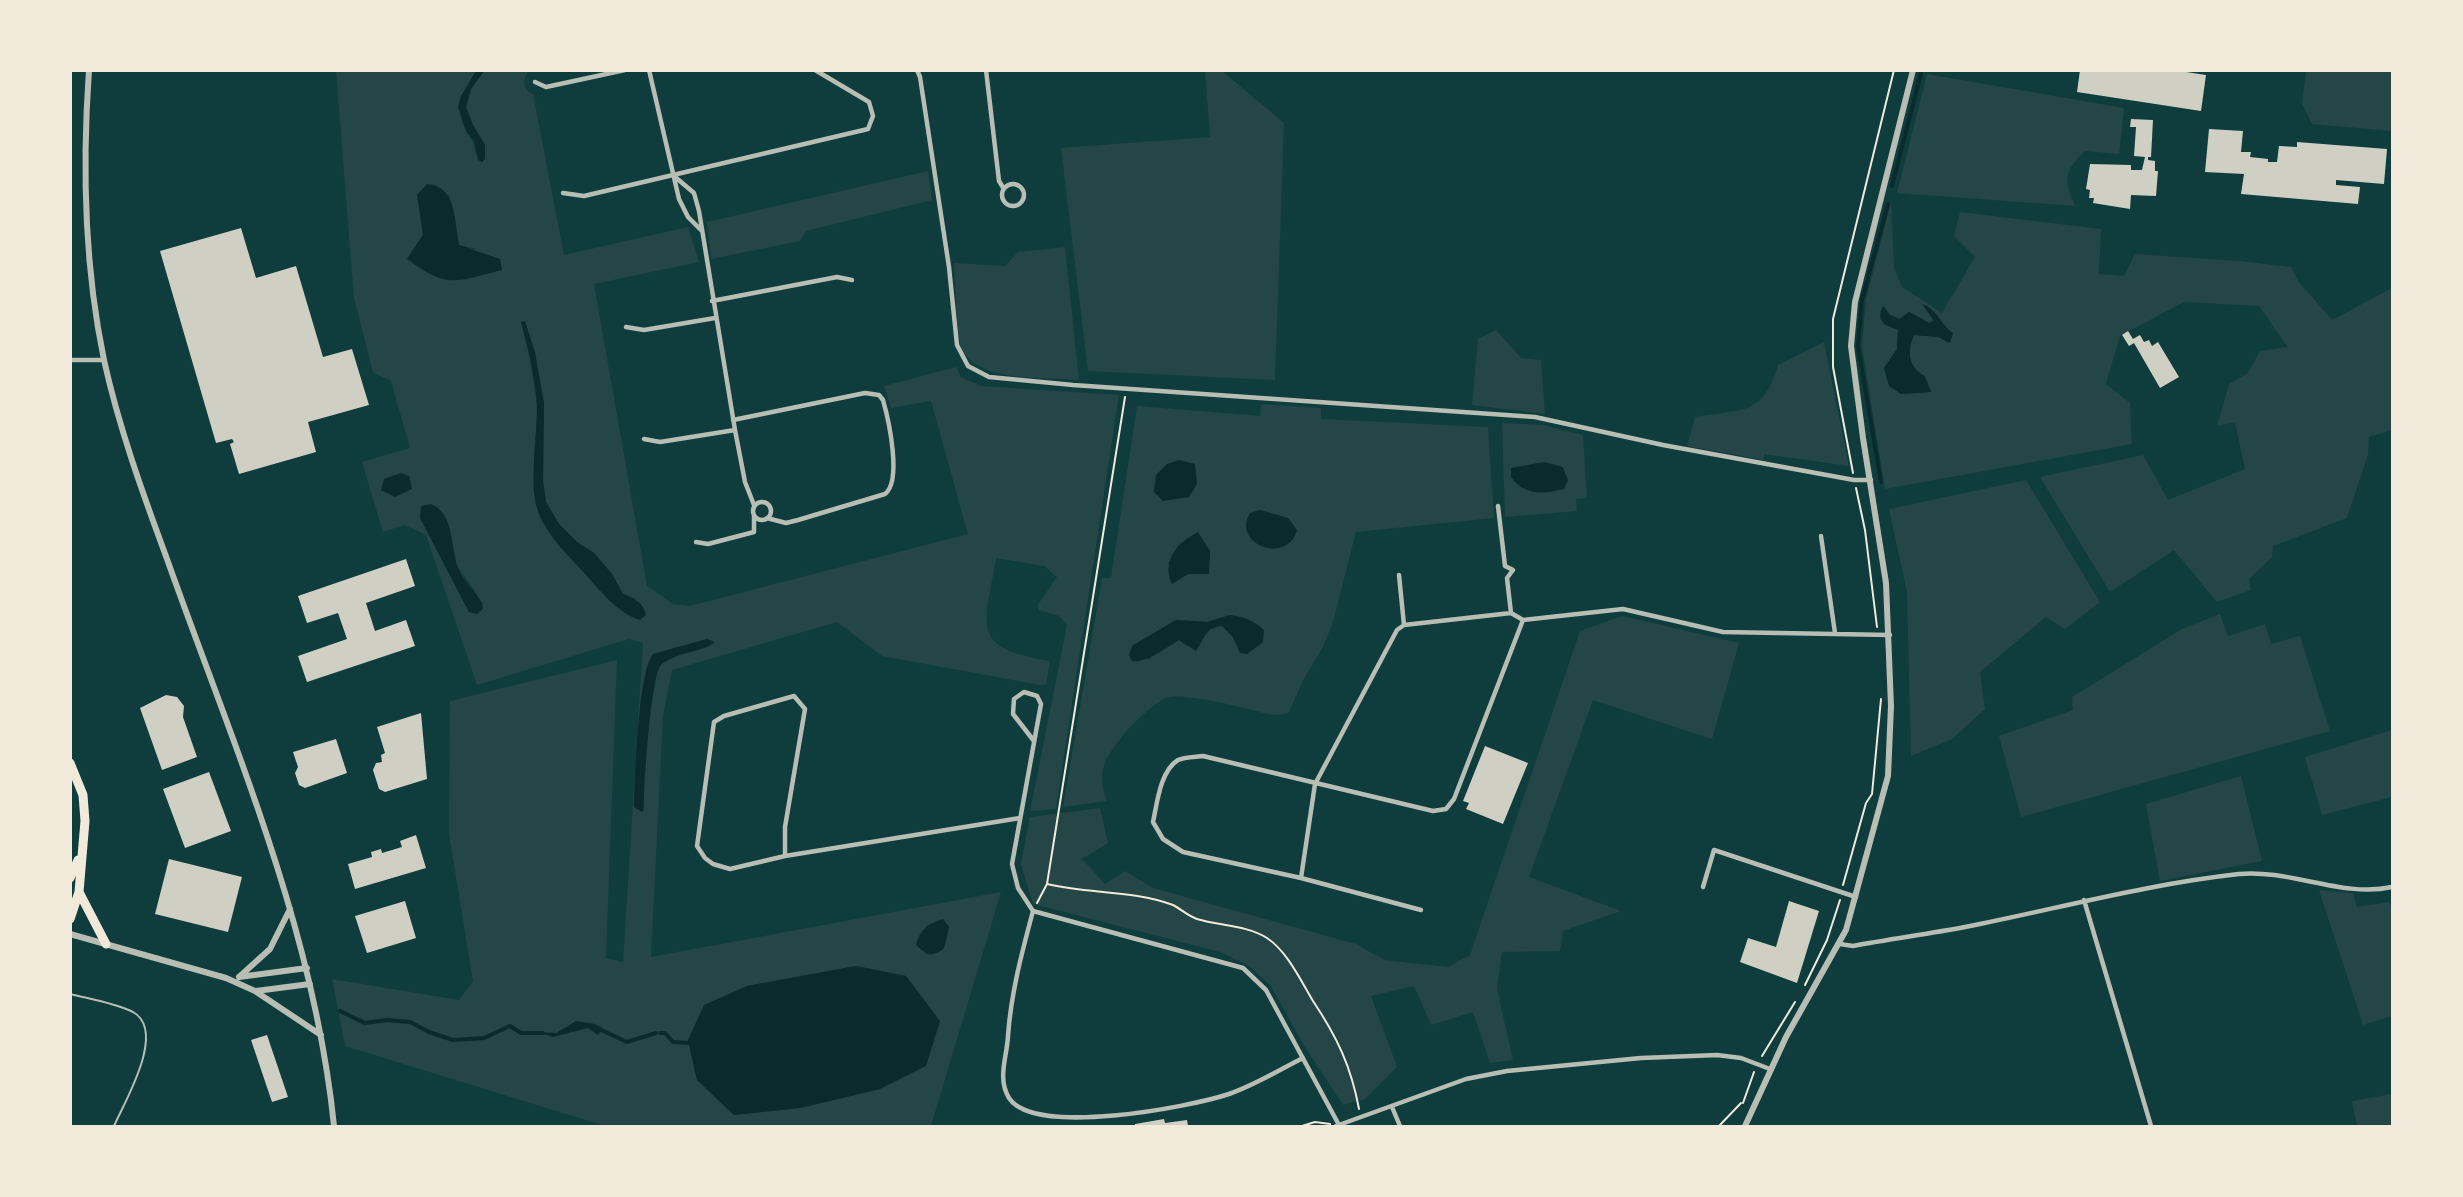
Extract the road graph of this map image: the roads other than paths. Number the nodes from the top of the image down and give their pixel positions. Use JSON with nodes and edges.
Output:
{"nodes":[{"id":1,"x":89,"y":70,"type":"edge"},
{"id":2,"x":625,"y":70,"type":"edge"},
{"id":3,"x":650,"y":70,"type":"edge"},
{"id":4,"x":816,"y":70,"type":"edge"},
{"id":5,"x":917,"y":70,"type":"edge"},
{"id":6,"x":986,"y":70,"type":"edge"},
{"id":7,"x":1913,"y":70,"type":"edge"},
{"id":8,"x":535,"y":82,"type":"dead end"},
{"id":9,"x":673,"y":176,"type":"junction"},
{"id":10,"x":1004,"y":189,"type":"junction"},
{"id":11,"x":563,"y":193,"type":"dead end"},
{"id":12,"x":701,"y":230,"type":"junction"},
{"id":13,"x":852,"y":280,"type":"dead end"},
{"id":14,"x":712,"y":301,"type":"junction"},
{"id":15,"x":715,"y":318,"type":"junction"},
{"id":16,"x":626,"y":327,"type":"dead end"},
{"id":17,"x":70,"y":360,"type":"edge"},
{"id":18,"x":104,"y":360,"type":"junction"},
{"id":19,"x":733,"y":420,"type":"junction"},
{"id":20,"x":735,"y":430,"type":"junction"},
{"id":21,"x":644,"y":439,"type":"dead end"},
{"id":22,"x":1871,"y":480,"type":"junction"},
{"id":23,"x":754,"y":506,"type":"junction"},
{"id":24,"x":1498,"y":506,"type":"dead end"},
{"id":25,"x":754,"y":516,"type":"junction"},
{"id":26,"x":767,"y":518,"type":"junction"},
{"id":27,"x":1821,"y":536,"type":"dead end"},
{"id":28,"x":696,"y":542,"type":"dead end"},
{"id":29,"x":1399,"y":575,"type":"dead end"},
{"id":30,"x":1511,"y":613,"type":"junction"},
{"id":31,"x":1523,"y":620,"type":"junction"},
{"id":32,"x":1404,"y":625,"type":"junction"},
{"id":33,"x":1835,"y":633,"type":"junction"},
{"id":34,"x":1890,"y":635,"type":"junction"},
{"id":35,"x":1034,"y":741,"type":"junction"},
{"id":36,"x":70,"y":763,"type":"edge"},
{"id":37,"x":1315,"y":784,"type":"junction"},
{"id":38,"x":1020,"y":818,"type":"junction"},
{"id":39,"x":80,"y":855,"type":"junction"},
{"id":40,"x":785,"y":856,"type":"junction"},
{"id":41,"x":70,"y":878,"type":"edge"},
{"id":42,"x":1301,"y":878,"type":"junction"},
{"id":43,"x":1703,"y":887,"type":"dead end"},
{"id":44,"x":2392,"y":887,"type":"edge"},
{"id":45,"x":79,"y":892,"type":"junction"},
{"id":46,"x":1856,"y":897,"type":"junction"},
{"id":47,"x":2084,"y":900,"type":"junction"},
{"id":48,"x":290,"y":909,"type":"junction"},
{"id":49,"x":1421,"y":910,"type":"dead end"},
{"id":50,"x":1033,"y":911,"type":"junction"},
{"id":51,"x":70,"y":919,"type":"edge"},
{"id":52,"x":70,"y":934,"type":"edge"},
{"id":53,"x":106,"y":944,"type":"junction"},
{"id":54,"x":1840,"y":944,"type":"junction"},
{"id":55,"x":307,"y":968,"type":"junction"},
{"id":56,"x":239,"y":976,"type":"junction"},
{"id":57,"x":226,"y":978,"type":"junction"},
{"id":58,"x":310,"y":984,"type":"junction"},
{"id":59,"x":255,"y":991,"type":"junction"},
{"id":60,"x":70,"y":994,"type":"edge"},
{"id":61,"x":321,"y":1036,"type":"junction"},
{"id":62,"x":1303,"y":1058,"type":"junction"},
{"id":63,"x":1770,"y":1069,"type":"junction"},
{"id":64,"x":1392,"y":1107,"type":"junction"},
{"id":65,"x":114,"y":1126,"type":"edge"},
{"id":66,"x":334,"y":1126,"type":"edge"},
{"id":67,"x":1338,"y":1126,"type":"edge"},
{"id":68,"x":1400,"y":1126,"type":"edge"},
{"id":69,"x":1745,"y":1126,"type":"edge"},
{"id":70,"x":2151,"y":1126,"type":"edge"}],
"edges":[{"from":1,"to":18,"type":"street"},
{"from":2,"to":8,"type":"street"},
{"from":3,"to":9,"type":"street"},
{"from":4,"to":9,"type":"street"},
{"from":5,"to":22,"type":"street"},
{"from":6,"to":10,"type":"street"},
{"from":7,"to":22,"type":"street"},
{"from":9,"to":11,"type":"street"},
{"from":9,"to":12,"type":"street"},
{"from":9,"to":12,"type":"street"},
{"from":10,"to":10,"type":"street"},
{"from":12,"to":14,"type":"street"},
{"from":13,"to":14,"type":"street"},
{"from":14,"to":15,"type":"street"},
{"from":15,"to":16,"type":"street"},
{"from":15,"to":19,"type":"street"},
{"from":17,"to":18,"type":"street"},
{"from":18,"to":48,"type":"street"},
{"from":19,"to":20,"type":"street"},
{"from":19,"to":26,"type":"street"},
{"from":20,"to":21,"type":"street"},
{"from":20,"to":23,"type":"street"},
{"from":22,"to":34,"type":"street"},
{"from":23,"to":25,"type":"street"},
{"from":23,"to":26,"type":"street"},
{"from":24,"to":30,"type":"street"},
{"from":25,"to":26,"type":"street"},
{"from":25,"to":28,"type":"street"},
{"from":27,"to":33,"type":"street"},
{"from":29,"to":32,"type":"street"},
{"from":30,"to":31,"type":"street"},
{"from":30,"to":32,"type":"street"},
{"from":31,"to":33,"type":"street"},
{"from":31,"to":37,"type":"street"},
{"from":32,"to":37,"type":"street"},
{"from":33,"to":34,"type":"street"},
{"from":34,"to":46,"type":"street"},
{"from":35,"to":35,"type":"street"},
{"from":35,"to":38,"type":"street"},
{"from":36,"to":39,"type":"highway"},
{"from":37,"to":42,"type":"street"},
{"from":37,"to":42,"type":"street"},
{"from":38,"to":40,"type":"street"},
{"from":38,"to":50,"type":"street"},
{"from":39,"to":41,"type":"highway"},
{"from":39,"to":45,"type":"highway"},
{"from":40,"to":40,"type":"street"},
{"from":42,"to":49,"type":"street"},
{"from":43,"to":46,"type":"street"},
{"from":44,"to":47,"type":"street"},
{"from":45,"to":51,"type":"highway"},
{"from":45,"to":53,"type":"highway"},
{"from":46,"to":54,"type":"street"},
{"from":47,"to":54,"type":"street"},
{"from":47,"to":70,"type":"street"},
{"from":48,"to":55,"type":"street"},
{"from":48,"to":56,"type":"street"},
{"from":50,"to":62,"type":"street"},
{"from":50,"to":62,"type":"street"},
{"from":52,"to":53,"type":"street"},
{"from":53,"to":57,"type":"street"},
{"from":54,"to":63,"type":"street"},
{"from":55,"to":56,"type":"street"},
{"from":55,"to":58,"type":"street"},
{"from":56,"to":57,"type":"street"},
{"from":57,"to":59,"type":"street"},
{"from":58,"to":59,"type":"street"},
{"from":58,"to":61,"type":"street"},
{"from":59,"to":61,"type":"street"},
{"from":60,"to":65,"type":"lane"},
{"from":61,"to":66,"type":"street"},
{"from":62,"to":67,"type":"street"},
{"from":63,"to":64,"type":"street"},
{"from":63,"to":69,"type":"street"},
{"from":64,"to":67,"type":"street"},
{"from":64,"to":68,"type":"street"}]}
